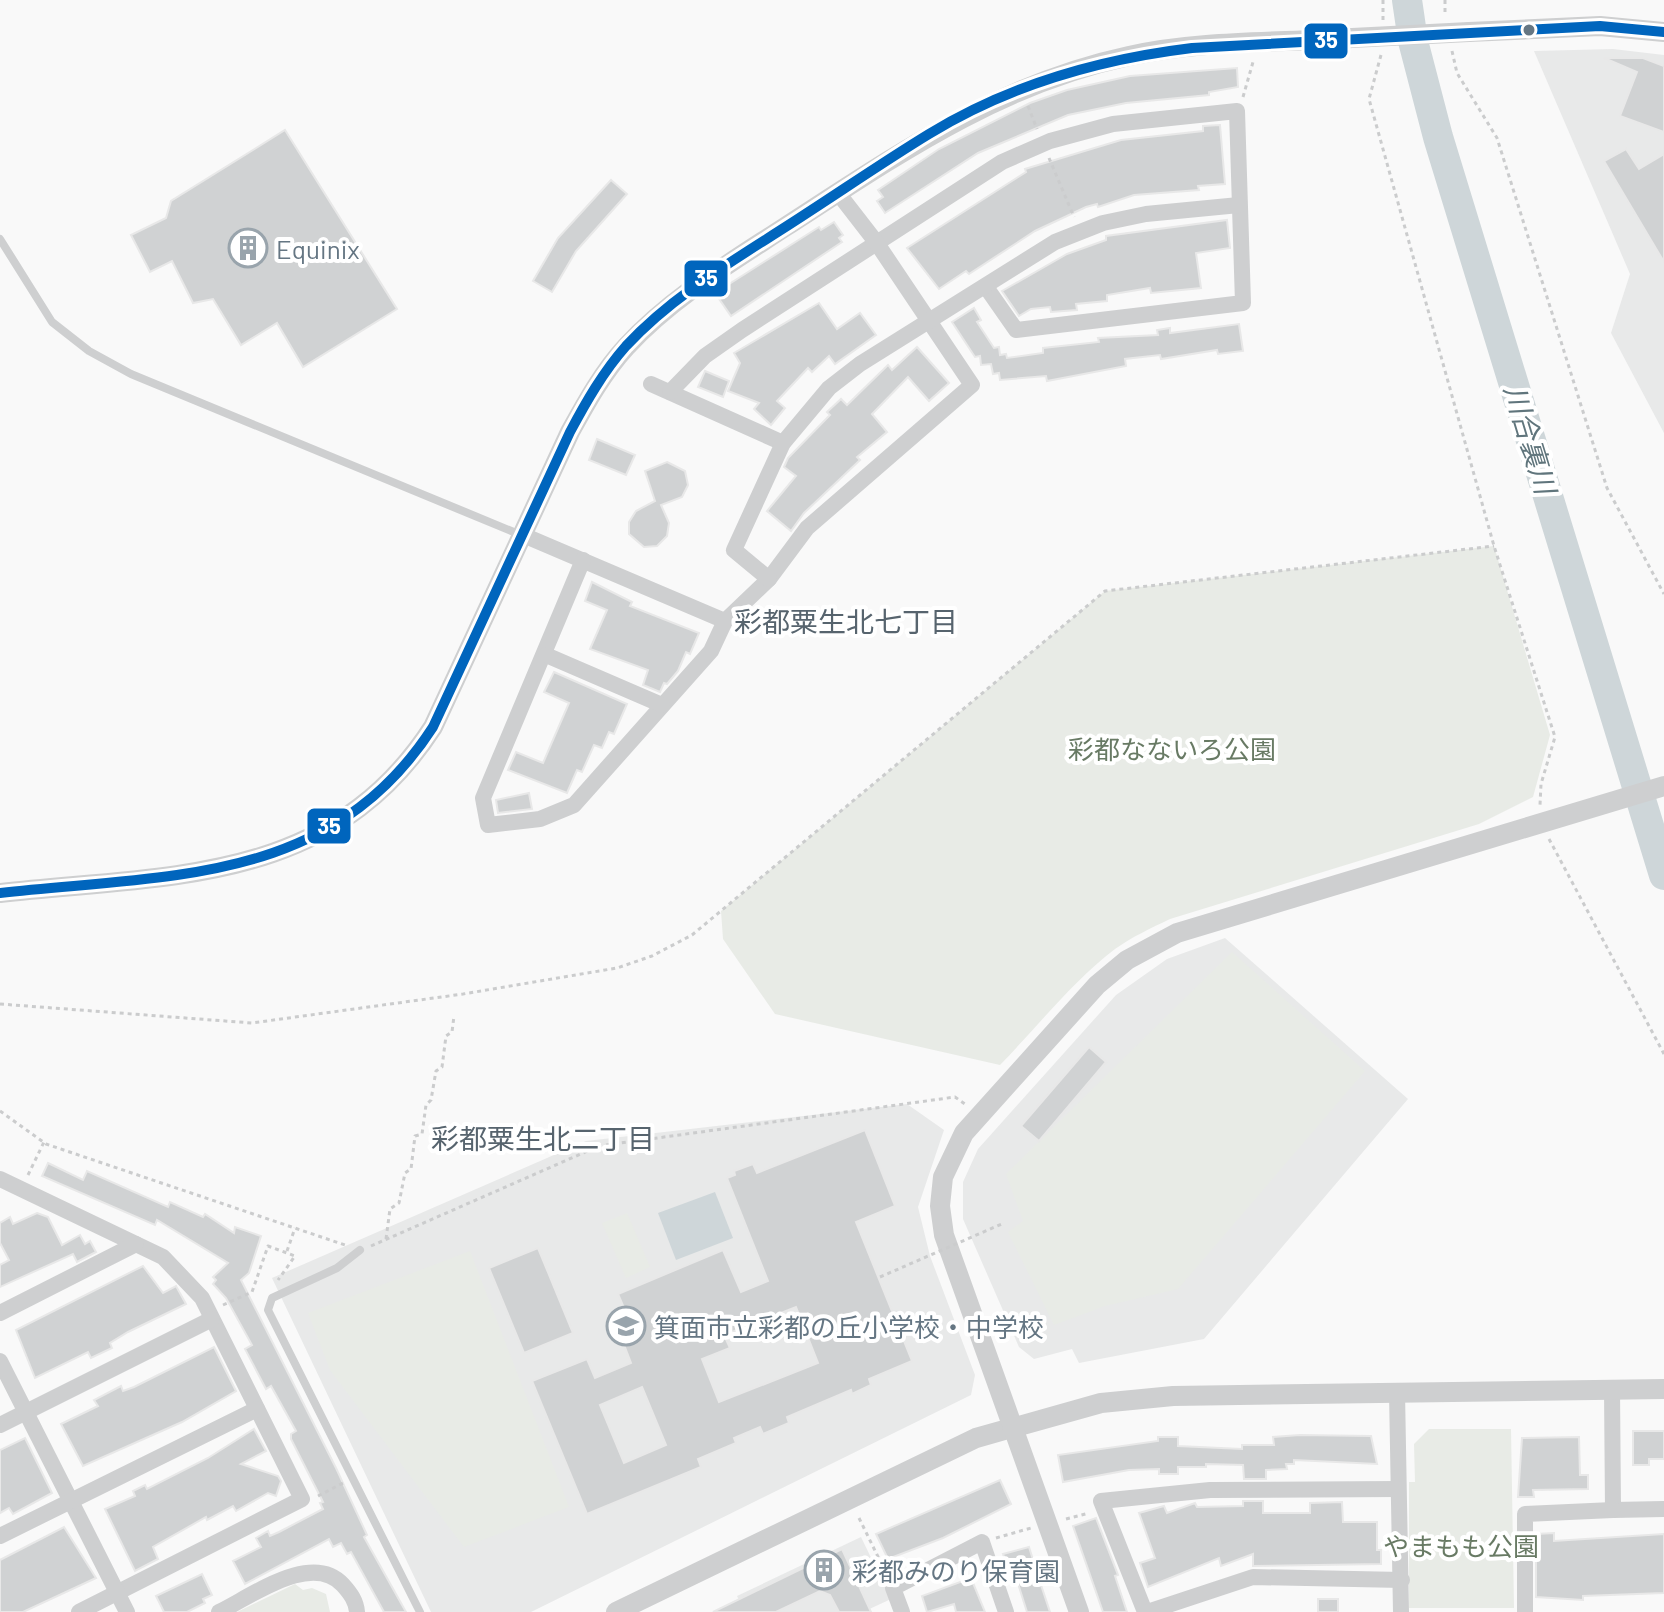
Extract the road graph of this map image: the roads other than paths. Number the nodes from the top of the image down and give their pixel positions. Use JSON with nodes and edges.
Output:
{"nodes":[{"id":1,"x":1664,"y":32,"type":"edge"},
{"id":2,"x":838,"y":193,"type":"junction"},
{"id":3,"x":1239,"y":205,"type":"junction"},
{"id":4,"x":0,"y":239,"type":"edge"},
{"id":5,"x":876,"y":242,"type":"junction"},
{"id":6,"x":986,"y":287,"type":"junction"},
{"id":7,"x":928,"y":319,"type":"junction"},
{"id":8,"x":651,"y":384,"type":"dead end"},
{"id":9,"x":670,"y":392,"type":"junction"},
{"id":10,"x":783,"y":443,"type":"junction"},
{"id":11,"x":523,"y":535,"type":"junction"},
{"id":12,"x":583,"y":560,"type":"junction"},
{"id":13,"x":769,"y":579,"type":"junction"},
{"id":14,"x":725,"y":621,"type":"junction"},
{"id":15,"x":546,"y":655,"type":"junction"},
{"id":16,"x":662,"y":705,"type":"junction"},
{"id":17,"x":1664,"y":786,"type":"edge"},
{"id":18,"x":0,"y":893,"type":"edge"},
{"id":19,"x":0,"y":1179,"type":"edge"},
{"id":20,"x":19,"y":1188,"type":"junction"},
{"id":21,"x":0,"y":1198,"type":"edge"},
{"id":22,"x":136,"y":1244,"type":"junction"},
{"id":23,"x":360,"y":1250,"type":"road end"},
{"id":24,"x":0,"y":1313,"type":"edge"},
{"id":25,"x":211,"y":1315,"type":"junction"},
{"id":26,"x":0,"y":1361,"type":"edge"},
{"id":27,"x":1612,"y":1389,"type":"junction"},
{"id":28,"x":1664,"y":1389,"type":"edge"},
{"id":29,"x":1397,"y":1392,"type":"junction"},
{"id":30,"x":257,"y":1409,"type":"junction"},
{"id":31,"x":26,"y":1412,"type":"junction"},
{"id":32,"x":0,"y":1425,"type":"edge"},
{"id":33,"x":1014,"y":1427,"type":"junction"},
{"id":34,"x":1398,"y":1489,"type":"junction"},
{"id":35,"x":71,"y":1500,"type":"junction"},
{"id":36,"x":1664,"y":1509,"type":"edge"},
{"id":37,"x":1613,"y":1510,"type":"junction"},
{"id":38,"x":0,"y":1536,"type":"edge"},
{"id":39,"x":1402,"y":1580,"type":"junction"},
{"id":40,"x":118,"y":1592,"type":"junction"},
{"id":41,"x":79,"y":1612,"type":"edge"},
{"id":42,"x":127,"y":1612,"type":"edge"},
{"id":43,"x":219,"y":1612,"type":"edge"},
{"id":44,"x":357,"y":1612,"type":"edge"},
{"id":45,"x":420,"y":1612,"type":"edge"},
{"id":46,"x":616,"y":1612,"type":"edge"},
{"id":47,"x":902,"y":1612,"type":"edge"},
{"id":48,"x":1006,"y":1612,"type":"edge"},
{"id":49,"x":1079,"y":1612,"type":"edge"},
{"id":50,"x":1146,"y":1612,"type":"edge"},
{"id":51,"x":1401,"y":1612,"type":"edge"},
{"id":52,"x":1525,"y":1612,"type":"edge"}],
"edges":[{"from":1,"to":2,"type":"street","bridge":true},
{"from":2,"to":5,"type":"street"},
{"from":2,"to":11,"type":"street"},
{"from":3,"to":5,"type":"street"},
{"from":3,"to":6,"type":"street"},
{"from":3,"to":6,"type":"street"},
{"from":4,"to":11,"type":"lane"},
{"from":5,"to":7,"type":"street"},
{"from":5,"to":9,"type":"street"},
{"from":6,"to":7,"type":"street"},
{"from":7,"to":10,"type":"street"},
{"from":7,"to":13,"type":"street"},
{"from":8,"to":9,"type":"street"},
{"from":9,"to":10,"type":"street"},
{"from":10,"to":13,"type":"street"},
{"from":11,"to":12,"type":"street"},
{"from":11,"to":18,"type":"street"},
{"from":12,"to":14,"type":"street"},
{"from":12,"to":15,"type":"street"},
{"from":13,"to":14,"type":"street"},
{"from":14,"to":16,"type":"street"},
{"from":15,"to":16,"type":"street"},
{"from":15,"to":16,"type":"street"},
{"from":17,"to":33,"type":"street"},
{"from":19,"to":20,"type":"street"},
{"from":20,"to":21,"type":"street"},
{"from":20,"to":22,"type":"street"},
{"from":22,"to":24,"type":"street"},
{"from":22,"to":25,"type":"street"},
{"from":23,"to":45,"type":"lane"},
{"from":25,"to":30,"type":"street"},
{"from":25,"to":31,"type":"street"},
{"from":26,"to":31,"type":"street"},
{"from":27,"to":28,"type":"street"},
{"from":27,"to":29,"type":"street"},
{"from":27,"to":37,"type":"street"},
{"from":29,"to":33,"type":"street"},
{"from":29,"to":34,"type":"street"},
{"from":30,"to":35,"type":"street"},
{"from":30,"to":40,"type":"street"},
{"from":31,"to":32,"type":"street"},
{"from":31,"to":35,"type":"street"},
{"from":33,"to":46,"type":"street"},
{"from":33,"to":49,"type":"street"},
{"from":34,"to":39,"type":"street"},
{"from":34,"to":50,"type":"street"},
{"from":35,"to":38,"type":"street"},
{"from":35,"to":40,"type":"street"},
{"from":36,"to":37,"type":"street"},
{"from":37,"to":52,"type":"street"},
{"from":39,"to":50,"type":"street"},
{"from":39,"to":51,"type":"street"},
{"from":40,"to":41,"type":"street"},
{"from":40,"to":42,"type":"street"},
{"from":43,"to":44,"type":"street"},
{"from":47,"to":48,"type":"street"}]}
